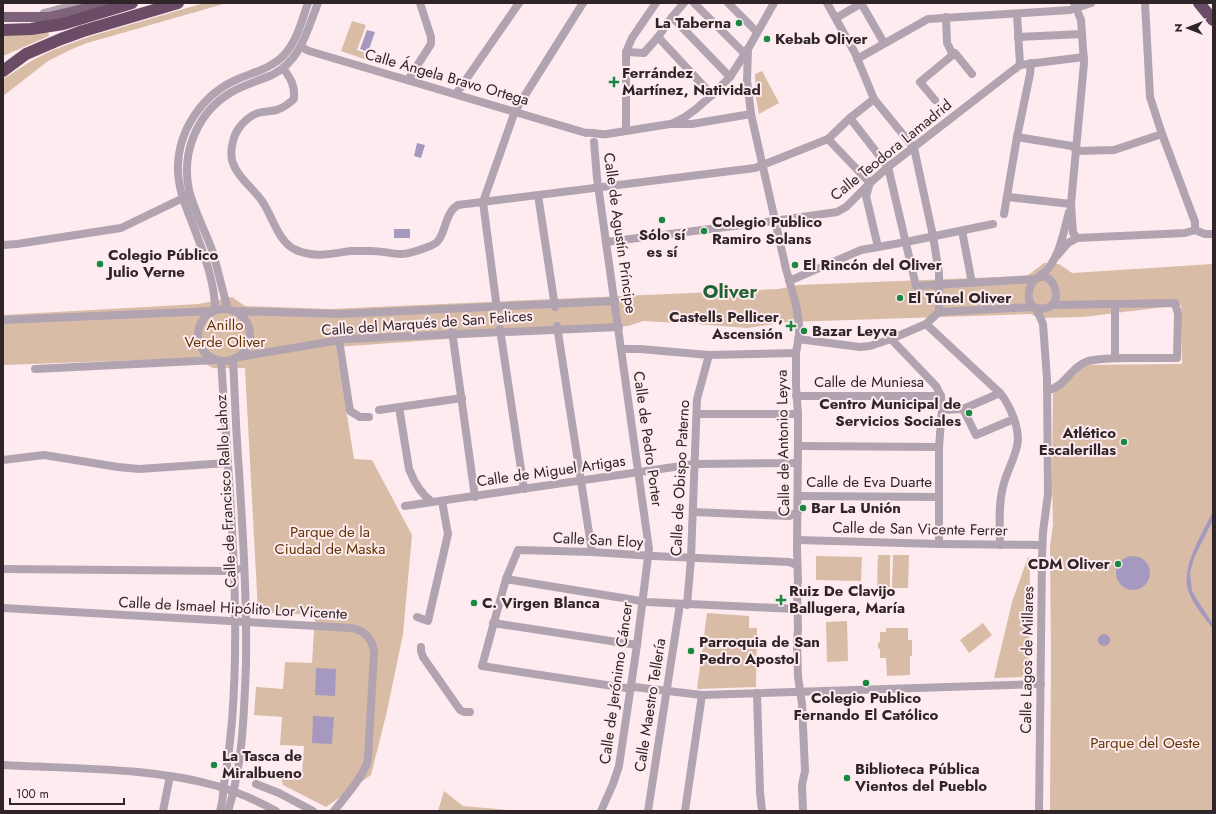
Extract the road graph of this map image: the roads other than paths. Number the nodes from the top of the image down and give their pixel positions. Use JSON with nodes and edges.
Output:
{"nodes":[{"id":1,"x":82,"y":3,"type":"edge"},
{"id":2,"x":114,"y":3,"type":"edge"},
{"id":3,"x":132,"y":3,"type":"edge"},
{"id":4,"x":178,"y":3,"type":"edge"},
{"id":5,"x":308,"y":3,"type":"edge"},
{"id":6,"x":318,"y":3,"type":"edge"},
{"id":7,"x":420,"y":3,"type":"edge"},
{"id":8,"x":518,"y":3,"type":"edge"},
{"id":9,"x":583,"y":3,"type":"edge"},
{"id":10,"x":656,"y":3,"type":"edge"},
{"id":11,"x":684,"y":3,"type":"edge"},
{"id":12,"x":694,"y":3,"type":"edge"},
{"id":13,"x":728,"y":3,"type":"edge"},
{"id":14,"x":774,"y":3,"type":"edge"},
{"id":15,"x":827,"y":3,"type":"edge"},
{"id":16,"x":862,"y":3,"type":"edge"},
{"id":17,"x":1091,"y":3,"type":"edge"},
{"id":18,"x":1144,"y":3,"type":"edge"},
{"id":19,"x":1199,"y":3,"type":"edge"},
{"id":20,"x":1075,"y":6,"type":"edge"},
{"id":21,"x":1017,"y":14,"type":"junction"},
{"id":22,"x":3,"y":17,"type":"edge"},
{"id":23,"x":672,"y":17,"type":"junction"},
{"id":24,"x":22,"y":18,"type":"junction"},
{"id":25,"x":836,"y":18,"type":"junction"},
{"id":26,"x":946,"y":18,"type":"junction"},
{"id":27,"x":1213,"y":20,"type":"edge"},
{"id":28,"x":3,"y":30,"type":"edge"},
{"id":29,"x":757,"y":32,"type":"junction"},
{"id":30,"x":1082,"y":34,"type":"junction"},
{"id":31,"x":658,"y":37,"type":"junction"},
{"id":32,"x":1018,"y":37,"type":"junction"},
{"id":33,"x":884,"y":43,"type":"junction"},
{"id":34,"x":301,"y":47,"type":"junction"},
{"id":35,"x":746,"y":51,"type":"junction"},
{"id":36,"x":626,"y":52,"type":"junction"},
{"id":37,"x":26,"y":54,"type":"junction"},
{"id":38,"x":953,"y":55,"type":"junction"},
{"id":39,"x":1084,"y":57,"type":"junction"},
{"id":40,"x":858,"y":59,"type":"junction"},
{"id":41,"x":1031,"y":63,"type":"junction"},
{"id":42,"x":3,"y":64,"type":"edge"},
{"id":43,"x":1020,"y":65,"type":"junction"},
{"id":44,"x":283,"y":68,"type":"junction"},
{"id":45,"x":3,"y":71,"type":"edge"},
{"id":46,"x":972,"y":74,"type":"dead end"},
{"id":47,"x":731,"y":75,"type":"junction"},
{"id":48,"x":408,"y":80,"type":"junction"},
{"id":49,"x":747,"y":80,"type":"junction"},
{"id":50,"x":456,"y":94,"type":"junction"},
{"id":51,"x":712,"y":96,"type":"junction"},
{"id":52,"x":874,"y":99,"type":"junction"},
{"id":53,"x":935,"y":100,"type":"dead end"},
{"id":54,"x":515,"y":111,"type":"junction"},
{"id":55,"x":750,"y":114,"type":"junction"},
{"id":56,"x":850,"y":118,"type":"junction"},
{"id":57,"x":670,"y":124,"type":"junction"},
{"id":58,"x":626,"y":131,"type":"junction"},
{"id":59,"x":586,"y":133,"type":"junction"},
{"id":60,"x":1162,"y":134,"type":"junction"},
{"id":61,"x":601,"y":135,"type":"junction"},
{"id":62,"x":1017,"y":137,"type":"junction"},
{"id":63,"x":828,"y":139,"type":"junction"},
{"id":64,"x":594,"y":142,"type":"junction"},
{"id":65,"x":914,"y":148,"type":"junction"},
{"id":66,"x":1077,"y":151,"type":"junction"},
{"id":67,"x":762,"y":166,"type":"junction"},
{"id":68,"x":888,"y":167,"type":"junction"},
{"id":69,"x":870,"y":183,"type":"junction"},
{"id":70,"x":598,"y":187,"type":"junction"},
{"id":71,"x":189,"y":190,"type":"junction"},
{"id":72,"x":538,"y":195,"type":"junction"},
{"id":73,"x":1008,"y":197,"type":"junction"},
{"id":74,"x":182,"y":199,"type":"junction"},
{"id":75,"x":483,"y":202,"type":"junction"},
{"id":76,"x":1071,"y":205,"type":"junction"},
{"id":77,"x":1004,"y":214,"type":"dead end"},
{"id":78,"x":774,"y":221,"type":"junction"},
{"id":79,"x":993,"y":224,"type":"dead end"},
{"id":80,"x":1195,"y":230,"type":"junction"},
{"id":81,"x":962,"y":231,"type":"junction"},
{"id":82,"x":1213,"y":234,"type":"edge"},
{"id":83,"x":933,"y":236,"type":"junction"},
{"id":84,"x":1077,"y":238,"type":"junction"},
{"id":85,"x":606,"y":242,"type":"junction"},
{"id":86,"x":906,"y":242,"type":"junction"},
{"id":87,"x":3,"y":245,"type":"edge"},
{"id":88,"x":878,"y":247,"type":"junction"},
{"id":89,"x":1056,"y":257,"type":"junction"},
{"id":90,"x":1050,"y":268,"type":"junction"},
{"id":91,"x":1037,"y":278,"type":"junction"},
{"id":92,"x":1051,"y":280,"type":"junction"},
{"id":93,"x":789,"y":281,"type":"junction"},
{"id":94,"x":972,"y":283,"type":"junction"},
{"id":95,"x":939,"y":285,"type":"junction"},
{"id":96,"x":615,"y":301,"type":"junction"},
{"id":97,"x":1115,"y":305,"type":"junction"},
{"id":98,"x":555,"y":306,"type":"junction"},
{"id":99,"x":1051,"y":307,"type":"junction"},
{"id":100,"x":497,"y":308,"type":"junction"},
{"id":101,"x":1035,"y":308,"type":"junction"},
{"id":102,"x":231,"y":310,"type":"junction"},
{"id":103,"x":214,"y":311,"type":"junction"},
{"id":104,"x":939,"y":312,"type":"junction"},
{"id":105,"x":3,"y":320,"type":"edge"},
{"id":106,"x":926,"y":324,"type":"junction"},
{"id":107,"x":1043,"y":324,"type":"junction"},
{"id":108,"x":557,"y":327,"type":"junction"},
{"id":109,"x":619,"y":327,"type":"junction"},
{"id":110,"x":500,"y":330,"type":"junction"},
{"id":111,"x":452,"y":332,"type":"junction"},
{"id":112,"x":798,"y":339,"type":"junction"},
{"id":113,"x":891,"y":339,"type":"junction"},
{"id":114,"x":339,"y":340,"type":"junction"},
{"id":115,"x":621,"y":349,"type":"junction"},
{"id":116,"x":796,"y":353,"type":"junction"},
{"id":117,"x":709,"y":355,"type":"junction"},
{"id":118,"x":236,"y":358,"type":"junction"},
{"id":119,"x":1115,"y":358,"type":"junction"},
{"id":120,"x":219,"y":361,"type":"junction"},
{"id":121,"x":35,"y":369,"type":"dead end"},
{"id":122,"x":1047,"y":390,"type":"junction"},
{"id":123,"x":1000,"y":393,"type":"junction"},
{"id":124,"x":796,"y":396,"type":"junction"},
{"id":125,"x":941,"y":396,"type":"junction"},
{"id":126,"x":462,"y":398,"type":"junction"},
{"id":127,"x":399,"y":407,"type":"junction"},
{"id":128,"x":963,"y":409,"type":"junction"},
{"id":129,"x":379,"y":410,"type":"dead end"},
{"id":130,"x":942,"y":410,"type":"junction"},
{"id":131,"x":697,"y":414,"type":"junction"},
{"id":132,"x":798,"y":414,"type":"junction"},
{"id":133,"x":369,"y":417,"type":"dead end"},
{"id":134,"x":1014,"y":419,"type":"junction"},
{"id":135,"x":798,"y":446,"type":"junction"},
{"id":136,"x":939,"y":447,"type":"junction"},
{"id":137,"x":3,"y":460,"type":"edge"},
{"id":138,"x":227,"y":463,"type":"junction"},
{"id":139,"x":798,"y":463,"type":"junction"},
{"id":140,"x":695,"y":464,"type":"junction"},
{"id":141,"x":638,"y":473,"type":"junction"},
{"id":142,"x":580,"y":481,"type":"junction"},
{"id":143,"x":524,"y":489,"type":"junction"},
{"id":144,"x":798,"y":496,"type":"junction"},
{"id":145,"x":475,"y":497,"type":"junction"},
{"id":146,"x":939,"y":497,"type":"junction"},
{"id":147,"x":442,"y":501,"type":"junction"},
{"id":148,"x":432,"y":502,"type":"junction"},
{"id":149,"x":405,"y":506,"type":"dead end"},
{"id":150,"x":693,"y":512,"type":"junction"},
{"id":151,"x":798,"y":512,"type":"junction"},
{"id":152,"x":797,"y":540,"type":"junction"},
{"id":153,"x":939,"y":544,"type":"junction"},
{"id":154,"x":1000,"y":545,"type":"junction"},
{"id":155,"x":1042,"y":545,"type":"junction"},
{"id":156,"x":592,"y":552,"type":"junction"},
{"id":157,"x":649,"y":556,"type":"junction"},
{"id":158,"x":691,"y":558,"type":"junction"},
{"id":159,"x":797,"y":565,"type":"junction"},
{"id":160,"x":245,"y":567,"type":"junction"},
{"id":161,"x":3,"y":570,"type":"edge"},
{"id":162,"x":233,"y":571,"type":"junction"},
{"id":163,"x":506,"y":579,"type":"junction"},
{"id":164,"x":642,"y":602,"type":"junction"},
{"id":165,"x":683,"y":604,"type":"junction"},
{"id":166,"x":3,"y":608,"type":"edge"},
{"id":167,"x":797,"y":609,"type":"junction"},
{"id":168,"x":417,"y":617,"type":"dead end"},
{"id":169,"x":235,"y":622,"type":"junction"},
{"id":170,"x":246,"y":622,"type":"junction"},
{"id":171,"x":493,"y":623,"type":"junction"},
{"id":172,"x":637,"y":645,"type":"junction"},
{"id":173,"x":421,"y":647,"type":"dead end"},
{"id":174,"x":1041,"y":684,"type":"junction"},
{"id":175,"x":630,"y":688,"type":"junction"},
{"id":176,"x":666,"y":691,"type":"junction"},
{"id":177,"x":801,"y":692,"type":"junction"},
{"id":178,"x":757,"y":693,"type":"junction"},
{"id":179,"x":702,"y":695,"type":"junction"},
{"id":180,"x":470,"y":712,"type":"dead end"},
{"id":181,"x":3,"y":765,"type":"edge"},
{"id":182,"x":170,"y":776,"type":"junction"},
{"id":183,"x":256,"y":784,"type":"dead end"},
{"id":184,"x":224,"y":788,"type":"junction"},
{"id":185,"x":233,"y":792,"type":"junction"},
{"id":186,"x":163,"y":811,"type":"edge"},
{"id":187,"x":220,"y":811,"type":"edge"},
{"id":188,"x":228,"y":811,"type":"edge"},
{"id":189,"x":276,"y":811,"type":"edge"},
{"id":190,"x":313,"y":811,"type":"edge"},
{"id":191,"x":334,"y":811,"type":"edge"},
{"id":192,"x":601,"y":811,"type":"edge"},
{"id":193,"x":648,"y":811,"type":"edge"},
{"id":194,"x":685,"y":811,"type":"edge"},
{"id":195,"x":762,"y":811,"type":"edge"},
{"id":196,"x":803,"y":811,"type":"edge"},
{"id":197,"x":1039,"y":811,"type":"edge"}],
"edges":[{"from":1,"to":24,"type":"street"},
{"from":2,"to":24,"type":"main road"},
{"from":3,"to":28,"type":"highway"},
{"from":4,"to":37,"type":"highway"},
{"from":5,"to":74,"type":"street"},
{"from":6,"to":34,"type":"street"},
{"from":7,"to":48,"type":"street"},
{"from":8,"to":50,"type":"street"},
{"from":9,"to":54,"type":"street"},
{"from":10,"to":36,"type":"street"},
{"from":11,"to":23,"type":"street"},
{"from":12,"to":35,"type":"street"},
{"from":13,"to":29,"type":"street"},
{"from":14,"to":29,"type":"street"},
{"from":15,"to":25,"type":"street"},
{"from":16,"to":25,"type":"street"},
{"from":16,"to":33,"type":"street"},
{"from":17,"to":20,"type":"street"},
{"from":18,"to":60,"type":"street"},
{"from":19,"to":27,"type":"highway"},
{"from":20,"to":21,"type":"street"},
{"from":20,"to":30,"type":"street"},
{"from":21,"to":26,"type":"street"},
{"from":21,"to":32,"type":"street"},
{"from":22,"to":24,"type":"main road"},
{"from":23,"to":31,"type":"street"},
{"from":23,"to":47,"type":"street"},
{"from":25,"to":40,"type":"street"},
{"from":26,"to":33,"type":"street"},
{"from":26,"to":38,"type":"street"},
{"from":29,"to":35,"type":"street"},
{"from":30,"to":32,"type":"street"},
{"from":30,"to":39,"type":"street"},
{"from":31,"to":36,"type":"street"},
{"from":31,"to":51,"type":"street"},
{"from":32,"to":43,"type":"street"},
{"from":33,"to":40,"type":"street"},
{"from":34,"to":44,"type":"street"},
{"from":34,"to":48,"type":"street","name":"Calle Ángela Bravo Ortega"},
{"from":35,"to":47,"type":"street"},
{"from":35,"to":49,"type":"street","name":"Calle de Antonio Leyva"},
{"from":36,"to":58,"type":"street"},
{"from":37,"to":42,"type":"main road"},
{"from":37,"to":45,"type":"highway"},
{"from":38,"to":46,"type":"street"},
{"from":38,"to":53,"type":"street"},
{"from":39,"to":41,"type":"street","name":"Calle Teodora Lamadrid"},
{"from":39,"to":66,"type":"street"},
{"from":40,"to":52,"type":"street"},
{"from":41,"to":43,"type":"street","name":"Calle Teodora Lamadrid"},
{"from":41,"to":62,"type":"street"},
{"from":43,"to":65,"type":"street","name":"Calle Teodora Lamadrid"},
{"from":44,"to":71,"type":"street"},
{"from":44,"to":75,"type":"street"},
{"from":47,"to":49,"type":"street"},
{"from":47,"to":51,"type":"street"},
{"from":48,"to":50,"type":"street","name":"Calle Ángela Bravo Ortega"},
{"from":49,"to":55,"type":"street","name":"Calle de Antonio Leyva"},
{"from":50,"to":54,"type":"street","name":"Calle Ángela Bravo Ortega"},
{"from":51,"to":57,"type":"street"},
{"from":52,"to":56,"type":"street"},
{"from":52,"to":65,"type":"street"},
{"from":54,"to":59,"type":"street","name":"Calle Ángela Bravo Ortega"},
{"from":54,"to":75,"type":"street"},
{"from":55,"to":57,"type":"street","name":"Calle Ángela Bravo Ortega"},
{"from":55,"to":67,"type":"street","name":"Calle de Antonio Leyva"},
{"from":56,"to":63,"type":"street"},
{"from":56,"to":68,"type":"street"},
{"from":57,"to":58,"type":"street","name":"Calle Ángela Bravo Ortega"},
{"from":58,"to":61,"type":"street","name":"Calle Ángela Bravo Ortega"},
{"from":59,"to":61,"type":"street","name":"Calle Ángela Bravo Ortega"},
{"from":59,"to":64,"type":"street"},
{"from":60,"to":66,"type":"street"},
{"from":60,"to":80,"type":"street"},
{"from":61,"to":64,"type":"street"},
{"from":62,"to":66,"type":"street"},
{"from":62,"to":73,"type":"street"},
{"from":63,"to":67,"type":"street"},
{"from":63,"to":69,"type":"street"},
{"from":64,"to":70,"type":"street","name":"Calle de Agustín Príncipe"},
{"from":65,"to":68,"type":"street","name":"Calle Teodora Lamadrid"},
{"from":65,"to":83,"type":"street"},
{"from":66,"to":76,"type":"street"},
{"from":67,"to":70,"type":"street"},
{"from":67,"to":78,"type":"street","name":"Calle de Antonio Leyva"},
{"from":68,"to":69,"type":"street","name":"Calle Teodora Lamadrid"},
{"from":68,"to":86,"type":"street"},
{"from":69,"to":78,"type":"street","name":"Calle Teodora Lamadrid"},
{"from":69,"to":88,"type":"street"},
{"from":70,"to":72,"type":"street"},
{"from":70,"to":85,"type":"street","name":"Calle de Agustín Príncipe"},
{"from":71,"to":74,"type":"street"},
{"from":71,"to":102,"type":"street"},
{"from":72,"to":75,"type":"street"},
{"from":72,"to":98,"type":"street"},
{"from":73,"to":76,"type":"street"},
{"from":73,"to":77,"type":"street"},
{"from":74,"to":87,"type":"street"},
{"from":74,"to":103,"type":"street"},
{"from":75,"to":100,"type":"street"},
{"from":76,"to":84,"type":"street"},
{"from":76,"to":89,"type":"street"},
{"from":78,"to":85,"type":"street","name":"Calle Teodora Lamadrid"},
{"from":78,"to":93,"type":"street","name":"Calle de Antonio Leyva"},
{"from":79,"to":81,"type":"street"},
{"from":80,"to":82,"type":"street"},
{"from":80,"to":84,"type":"street"},
{"from":81,"to":83,"type":"street"},
{"from":81,"to":94,"type":"street"},
{"from":83,"to":86,"type":"street"},
{"from":83,"to":95,"type":"street"},
{"from":84,"to":89,"type":"street"},
{"from":85,"to":96,"type":"street","name":"Calle de Agustín Príncipe"},
{"from":86,"to":88,"type":"street"},
{"from":86,"to":95,"type":"street"},
{"from":88,"to":93,"type":"street"},
{"from":89,"to":90,"type":"street"},
{"from":90,"to":91,"type":"street"},
{"from":90,"to":92,"type":"street"},
{"from":91,"to":92,"type":"street"},
{"from":91,"to":94,"type":"street"},
{"from":91,"to":101,"type":"street"},
{"from":92,"to":99,"type":"street"},
{"from":93,"to":112,"type":"street","name":"Calle de Antonio Leyva"},
{"from":94,"to":95,"type":"street"},
{"from":95,"to":104,"type":"street"},
{"from":96,"to":98,"type":"street","name":"Calle del Marqués de San Felices"},
{"from":96,"to":109,"type":"street","name":"Calle de Agustín Príncipe"},
{"from":97,"to":99,"type":"street"},
{"from":97,"to":119,"type":"street"},
{"from":97,"to":119,"type":"street"},
{"from":98,"to":100,"type":"street","name":"Calle del Marqués de San Felices"},
{"from":99,"to":101,"type":"street"},
{"from":99,"to":107,"type":"street","name":"Calle Lagos de Millares"},
{"from":100,"to":102,"type":"street","name":"Calle del Marqués de San Felices"},
{"from":101,"to":104,"type":"street"},
{"from":101,"to":107,"type":"street","name":"Calle Lagos de Millares"},
{"from":102,"to":103,"type":"street"},
{"from":102,"to":118,"type":"street"},
{"from":103,"to":105,"type":"street"},
{"from":103,"to":120,"type":"street"},
{"from":104,"to":106,"type":"street"},
{"from":106,"to":113,"type":"street"},
{"from":106,"to":123,"type":"street"},
{"from":107,"to":122,"type":"street","name":"Calle Lagos de Millares"},
{"from":108,"to":109,"type":"street","name":"Calle del Marqués de San Felices"},
{"from":108,"to":110,"type":"street","name":"Calle del Marqués de San Felices"},
{"from":108,"to":142,"type":"street"},
{"from":109,"to":115,"type":"street","name":"Calle de Pedro Porter"},
{"from":110,"to":111,"type":"street","name":"Calle del Marqués de San Felices"},
{"from":110,"to":143,"type":"street"},
{"from":111,"to":114,"type":"street","name":"Calle del Marqués de San Felices"},
{"from":111,"to":126,"type":"street"},
{"from":112,"to":113,"type":"street"},
{"from":112,"to":116,"type":"street","name":"Calle de Antonio Leyva"},
{"from":113,"to":125,"type":"street"},
{"from":114,"to":118,"type":"street","name":"Calle del Marqués de San Felices"},
{"from":114,"to":133,"type":"street"},
{"from":115,"to":117,"type":"street"},
{"from":115,"to":141,"type":"street","name":"Calle de Pedro Porter"},
{"from":116,"to":117,"type":"street"},
{"from":116,"to":124,"type":"street","name":"Calle de Antonio Leyva"},
{"from":117,"to":131,"type":"street","name":"Calle de Obispo Paterno"},
{"from":118,"to":120,"type":"street"},
{"from":118,"to":160,"type":"street","name":"Calle de Francisco Rallo Lahoz"},
{"from":119,"to":122,"type":"street"},
{"from":120,"to":121,"type":"street"},
{"from":120,"to":138,"type":"street","name":"Calle de Francisco Rallo Lahoz"},
{"from":122,"to":155,"type":"street","name":"Calle Lagos de Millares"},
{"from":123,"to":128,"type":"street"},
{"from":123,"to":134,"type":"street"},
{"from":124,"to":125,"type":"street","name":"Calle de Muniesa"},
{"from":124,"to":132,"type":"street","name":"Calle de Antonio Leyva"},
{"from":125,"to":130,"type":"street"},
{"from":126,"to":127,"type":"street"},
{"from":126,"to":145,"type":"street"},
{"from":127,"to":129,"type":"street"},
{"from":127,"to":148,"type":"street"},
{"from":128,"to":130,"type":"street"},
{"from":128,"to":134,"type":"street"},
{"from":130,"to":136,"type":"street"},
{"from":131,"to":132,"type":"street"},
{"from":131,"to":140,"type":"street","name":"Calle de Obispo Paterno"},
{"from":132,"to":135,"type":"street","name":"Calle de Antonio Leyva"},
{"from":134,"to":154,"type":"street"},
{"from":135,"to":136,"type":"street"},
{"from":135,"to":139,"type":"street","name":"Calle de Antonio Leyva"},
{"from":136,"to":146,"type":"street"},
{"from":137,"to":138,"type":"street"},
{"from":138,"to":162,"type":"street","name":"Calle de Francisco Rallo Lahoz"},
{"from":139,"to":140,"type":"street","name":"Calle de Miguel Artigas"},
{"from":139,"to":144,"type":"street","name":"Calle de Antonio Leyva"},
{"from":140,"to":141,"type":"street","name":"Calle de Miguel Artigas"},
{"from":140,"to":150,"type":"street","name":"Calle de Obispo Paterno"},
{"from":141,"to":142,"type":"street","name":"Calle de Miguel Artigas"},
{"from":141,"to":157,"type":"street","name":"Calle de Pedro Porter"},
{"from":142,"to":143,"type":"street","name":"Calle de Miguel Artigas"},
{"from":142,"to":156,"type":"street"},
{"from":143,"to":145,"type":"street","name":"Calle de Miguel Artigas"},
{"from":144,"to":146,"type":"street","name":"Calle de Eva Duarte"},
{"from":144,"to":151,"type":"street","name":"Calle de Antonio Leyva"},
{"from":145,"to":147,"type":"street","name":"Calle de Miguel Artigas"},
{"from":146,"to":153,"type":"street"},
{"from":147,"to":148,"type":"street","name":"Calle de Miguel Artigas"},
{"from":147,"to":168,"type":"street"},
{"from":148,"to":149,"type":"street","name":"Calle de Miguel Artigas"},
{"from":150,"to":151,"type":"street"},
{"from":150,"to":158,"type":"street","name":"Calle de Obispo Paterno"},
{"from":151,"to":152,"type":"street","name":"Calle de Antonio Leyva"},
{"from":152,"to":153,"type":"street","name":"Calle de San Vicente Ferrer"},
{"from":152,"to":159,"type":"street","name":"Calle de Antonio Leyva"},
{"from":153,"to":154,"type":"street","name":"Calle de San Vicente Ferrer"},
{"from":154,"to":155,"type":"street","name":"Calle de San Vicente Ferrer"},
{"from":155,"to":174,"type":"street","name":"Calle Lagos de Millares"},
{"from":156,"to":157,"type":"street","name":"Calle San Eloy"},
{"from":156,"to":163,"type":"street","name":"Calle San Eloy"},
{"from":157,"to":158,"type":"street","name":"Calle San Eloy"},
{"from":157,"to":164,"type":"street","name":"Calle de Jerónimo Cáncer"},
{"from":158,"to":159,"type":"street","name":"Calle San Eloy"},
{"from":158,"to":165,"type":"street","name":"Calle de Obispo Paterno"},
{"from":159,"to":167,"type":"street","name":"Calle de Antonio Leyva"},
{"from":160,"to":162,"type":"street"},
{"from":160,"to":170,"type":"street","name":"Calle de Francisco Rallo Lahoz"},
{"from":161,"to":162,"type":"street"},
{"from":162,"to":169,"type":"street","name":"Calle de Francisco Rallo Lahoz"},
{"from":163,"to":164,"type":"street"},
{"from":163,"to":171,"type":"street","name":"Calle San Eloy"},
{"from":164,"to":165,"type":"street"},
{"from":164,"to":172,"type":"street","name":"Calle de Jerónimo Cáncer"},
{"from":165,"to":167,"type":"street"},
{"from":165,"to":176,"type":"street","name":"Calle Maestro Tellería"},
{"from":166,"to":169,"type":"street","name":"Calle de Ismael Hipólito Lor Vicente"},
{"from":167,"to":177,"type":"street","name":"Calle de Antonio Leyva"},
{"from":169,"to":170,"type":"street","name":"Calle de Ismael Hipólito Lor Vicente"},
{"from":169,"to":184,"type":"street","name":"Calle de Francisco Rallo Lahoz"},
{"from":170,"to":185,"type":"street","name":"Calle de Francisco Rallo Lahoz"},
{"from":170,"to":191,"type":"street","name":"Calle de Ismael Hipólito Lor Vicente"},
{"from":171,"to":172,"type":"street"},
{"from":171,"to":175,"type":"street","name":"Calle San Eloy"},
{"from":172,"to":175,"type":"street","name":"Calle de Jerónimo Cáncer"},
{"from":173,"to":180,"type":"street"},
{"from":174,"to":177,"type":"street"},
{"from":174,"to":197,"type":"street","name":"Calle Lagos de Millares"},
{"from":175,"to":176,"type":"street"},
{"from":175,"to":192,"type":"street","name":"Calle de Jerónimo Cáncer"},
{"from":176,"to":179,"type":"street"},
{"from":176,"to":193,"type":"street","name":"Calle Maestro Tellería"},
{"from":177,"to":178,"type":"street"},
{"from":177,"to":196,"type":"street","name":"Calle de Antonio Leyva"},
{"from":178,"to":179,"type":"street"},
{"from":178,"to":195,"type":"street"},
{"from":179,"to":194,"type":"street"},
{"from":181,"to":182,"type":"street"},
{"from":182,"to":184,"type":"street"},
{"from":182,"to":186,"type":"street"},
{"from":183,"to":190,"type":"street"},
{"from":184,"to":185,"type":"street"},
{"from":184,"to":187,"type":"street","name":"Calle de Francisco Rallo Lahoz"},
{"from":185,"to":188,"type":"street","name":"Calle de Francisco Rallo Lahoz"},
{"from":185,"to":189,"type":"street"}]}
